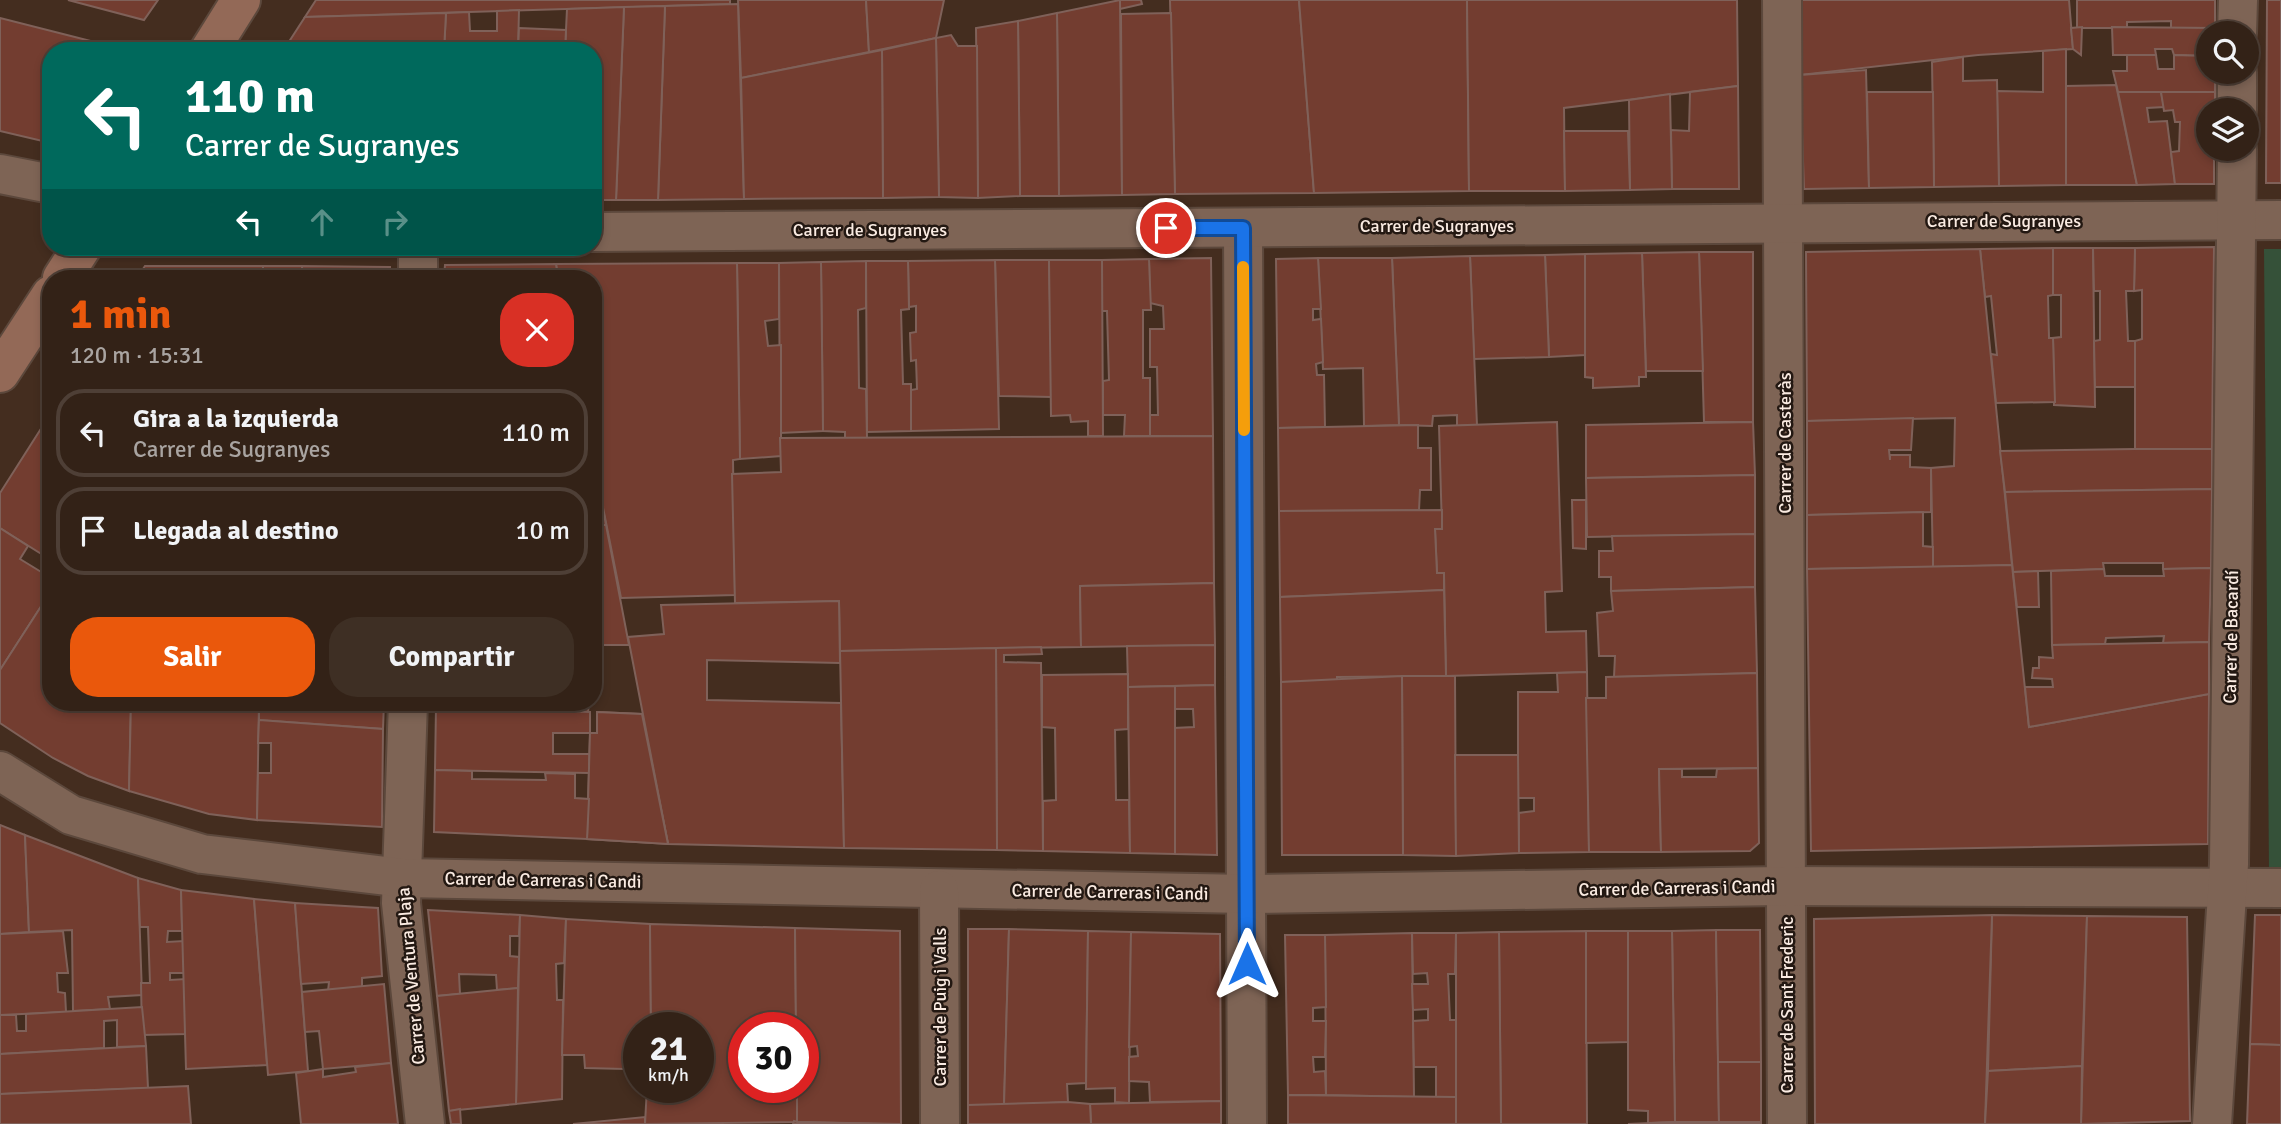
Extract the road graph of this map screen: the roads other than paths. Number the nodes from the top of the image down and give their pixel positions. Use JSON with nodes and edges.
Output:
{"nodes":[{"id":1,"x":241,"y":0,"type":"edge"},
{"id":2,"x":1782,"y":0,"type":"edge"},
{"id":3,"x":2238,"y":0,"type":"edge"},
{"id":4,"x":2238,"y":21,"type":"edge"},
{"id":5,"x":215,"y":42,"type":"edge"},
{"id":6,"x":2237,"y":161,"type":"edge"},
{"id":7,"x":0,"y":174,"type":"edge"},
{"id":8,"x":42,"y":182,"type":"edge"},
{"id":9,"x":2236,"y":220,"type":"junction"},
{"id":10,"x":2281,"y":220,"type":"edge"},
{"id":11,"x":1784,"y":223,"type":"junction"},
{"id":12,"x":1243,"y":228,"type":"junction"},
{"id":13,"x":602,"y":232,"type":"edge"},
{"id":14,"x":42,"y":310,"type":"edge"},
{"id":15,"x":0,"y":373,"type":"edge"},
{"id":16,"x":408,"y":711,"type":"edge"},
{"id":17,"x":0,"y":771,"type":"edge"},
{"id":18,"x":402,"y":878,"type":"junction"},
{"id":19,"x":1787,"y":886,"type":"junction"},
{"id":20,"x":2228,"y":886,"type":"junction"},
{"id":21,"x":2281,"y":888,"type":"edge"},
{"id":22,"x":939,"y":890,"type":"junction"},
{"id":23,"x":1247,"y":894,"type":"junction"},
{"id":24,"x":425,"y":1124,"type":"edge"},
{"id":25,"x":940,"y":1124,"type":"edge"},
{"id":26,"x":1247,"y":1124,"type":"edge"},
{"id":27,"x":1787,"y":1124,"type":"edge"},
{"id":28,"x":2212,"y":1124,"type":"edge"}],
"edges":[{"from":1,"to":5,"type":"street"},
{"from":2,"to":11,"type":"street","name":"Carrer de Casteràs"},
{"from":3,"to":4,"type":"street"},
{"from":6,"to":9,"type":"street","name":"Carrer de Bacardí"},
{"from":7,"to":8,"type":"street"},
{"from":9,"to":10,"type":"street","name":"Carrer de Sugranyes"},
{"from":9,"to":11,"type":"street","name":"Carrer de Sugranyes"},
{"from":9,"to":20,"type":"street","name":"Carrer de Bacardí"},
{"from":11,"to":12,"type":"street","name":"Carrer de Sugranyes"},
{"from":11,"to":19,"type":"street","name":"Carrer de Casteràs"},
{"from":12,"to":13,"type":"street","name":"Carrer de Sugranyes"},
{"from":12,"to":23,"type":"street"},
{"from":14,"to":15,"type":"street"},
{"from":16,"to":18,"type":"street","name":"Carrer de Ventura Plaja"},
{"from":17,"to":18,"type":"street","name":"Carrer de Carreras i Candi"},
{"from":18,"to":22,"type":"street","name":"Carrer de Carreras i Candi"},
{"from":18,"to":24,"type":"street","name":"Carrer de Ventura Plaja"},
{"from":19,"to":20,"type":"street","name":"Carrer de Carreras i Candi"},
{"from":19,"to":23,"type":"street","name":"Carrer de Carreras i Candi"},
{"from":19,"to":27,"type":"street","name":"Carrer de Sant Frederic"},
{"from":20,"to":21,"type":"street","name":"Carrer de Carreras i Candi"},
{"from":20,"to":28,"type":"street","name":"Carrer de Bacardí"},
{"from":22,"to":23,"type":"street","name":"Carrer de Carreras i Candi"},
{"from":22,"to":25,"type":"street","name":"Carrer de Puig i Valls"},
{"from":23,"to":26,"type":"street"}]}
